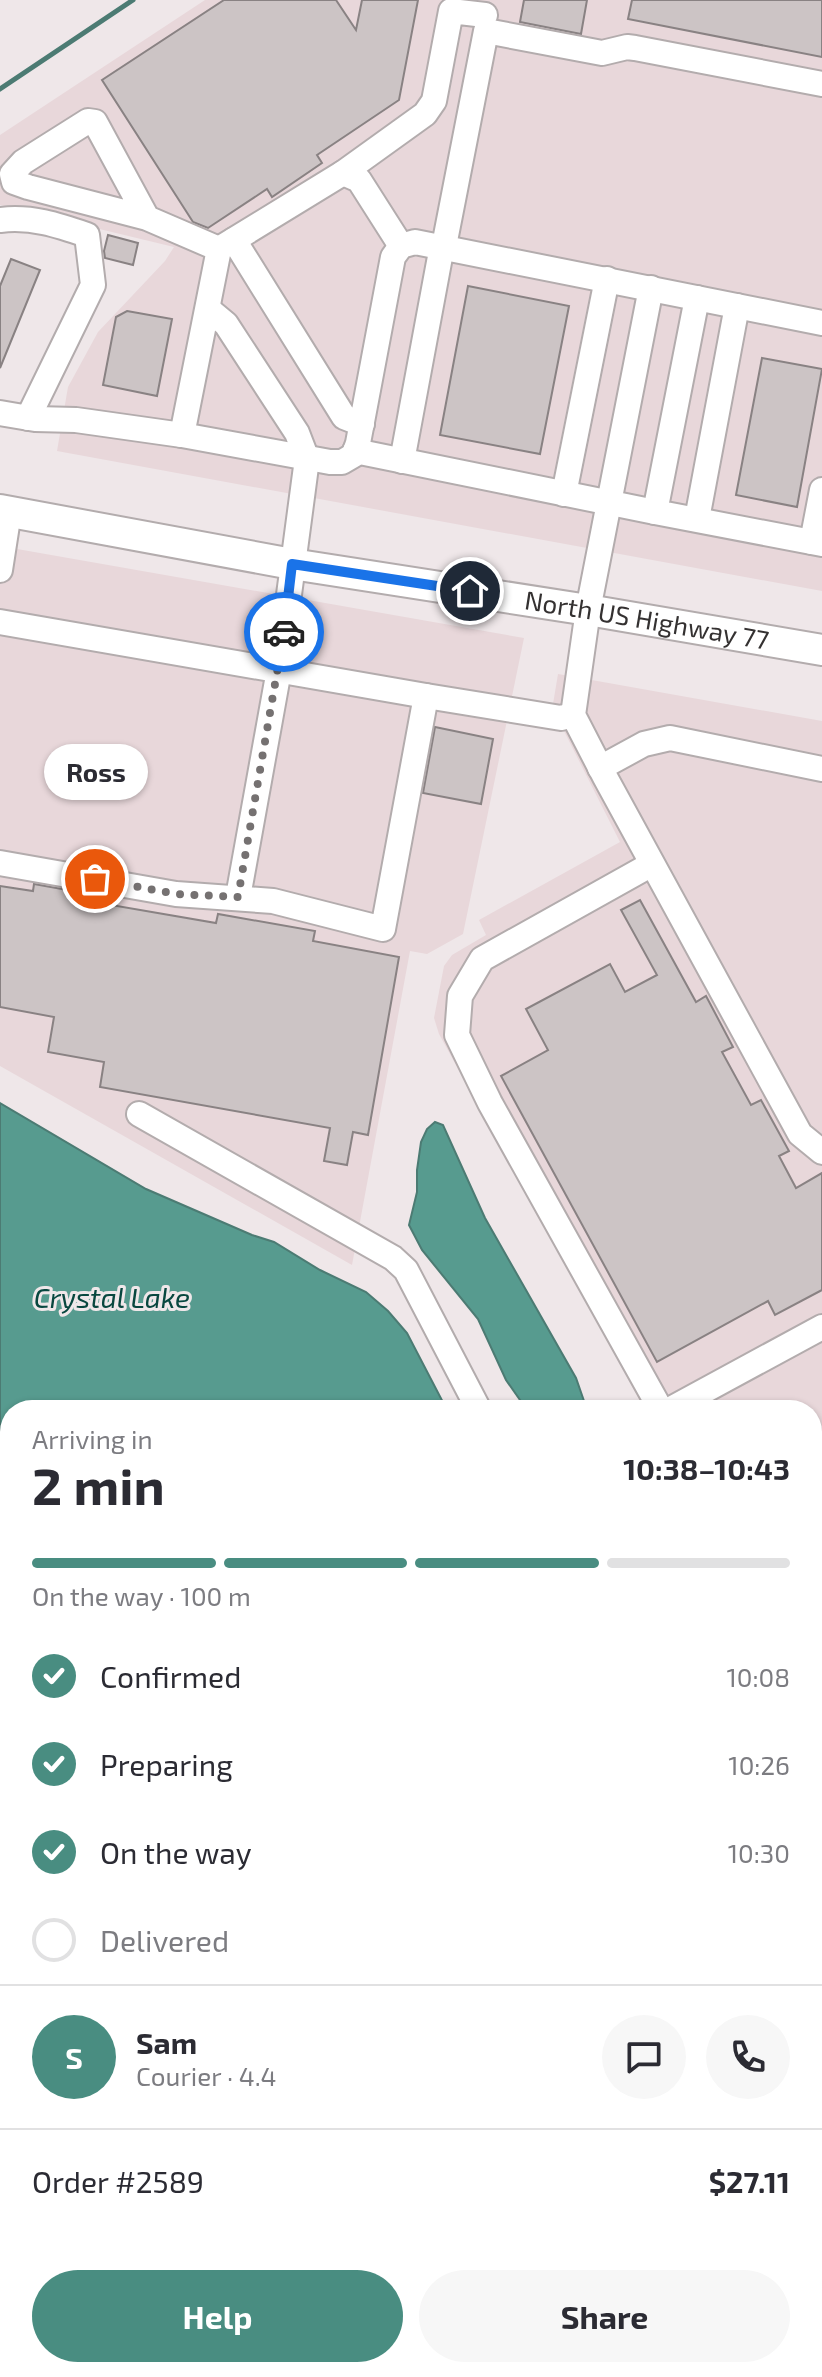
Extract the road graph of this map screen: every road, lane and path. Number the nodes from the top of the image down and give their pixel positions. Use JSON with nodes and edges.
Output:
{"nodes":[{"id":1,"x":451,"y":6,"type":"edge"},
{"id":2,"x":485,"y":16,"type":"edge"},
{"id":3,"x":822,"y":84,"type":"edge"},
{"id":4,"x":343,"y":173,"type":"junction"},
{"id":5,"x":147,"y":218,"type":"junction"},
{"id":6,"x":0,"y":220,"type":"edge"},
{"id":7,"x":226,"y":245,"type":"junction"},
{"id":8,"x":401,"y":246,"type":"junction"},
{"id":9,"x":443,"y":246,"type":"junction"},
{"id":10,"x":607,"y":279,"type":"junction"},
{"id":11,"x":651,"y":288,"type":"junction"},
{"id":12,"x":697,"y":298,"type":"junction"},
{"id":13,"x":737,"y":306,"type":"junction"},
{"id":14,"x":208,"y":309,"type":"junction"},
{"id":15,"x":822,"y":323,"type":"edge"},
{"id":16,"x":0,"y":413,"type":"edge"},
{"id":17,"x":28,"y":418,"type":"junction"},
{"id":18,"x":362,"y":424,"type":"junction"},
{"id":19,"x":182,"y":435,"type":"junction"},
{"id":20,"x":355,"y":451,"type":"junction"},
{"id":21,"x":307,"y":459,"type":"junction"},
{"id":22,"x":402,"y":461,"type":"junction"},
{"id":23,"x":822,"y":490,"type":"edge"},
{"id":24,"x":564,"y":494,"type":"junction"},
{"id":25,"x":608,"y":503,"type":"junction"},
{"id":26,"x":5,"y":511,"type":"edge"},
{"id":27,"x":655,"y":512,"type":"junction"},
{"id":28,"x":697,"y":519,"type":"junction"},
{"id":29,"x":817,"y":543,"type":"edge"},
{"id":30,"x":292,"y":564,"type":"junction"},
{"id":31,"x":0,"y":570,"type":"edge"},
{"id":32,"x":588,"y":610,"type":"junction"},
{"id":33,"x":0,"y":622,"type":"edge"},
{"id":34,"x":822,"y":650,"type":"edge"},
{"id":35,"x":279,"y":670,"type":"junction"},
{"id":36,"x":426,"y":696,"type":"junction"},
{"id":37,"x":573,"y":715,"type":"junction"},
{"id":38,"x":600,"y":768,"type":"junction"},
{"id":39,"x":822,"y":769,"type":"edge"},
{"id":40,"x":0,"y":863,"type":"edge"},
{"id":41,"x":652,"y":864,"type":"junction"},
{"id":42,"x":238,"y":897,"type":"junction"},
{"id":43,"x":139,"y":1114,"type":"dead end"},
{"id":44,"x":822,"y":1152,"type":"edge"},
{"id":45,"x":822,"y":1327,"type":"edge"},
{"id":46,"x":474,"y":1400,"type":"edge"},
{"id":47,"x":655,"y":1400,"type":"edge"},
{"id":48,"x":687,"y":1400,"type":"edge"}],
"edges":[{"from":1,"to":2,"type":"street"},
{"from":1,"to":4,"type":"street"},
{"from":2,"to":3,"type":"street"},
{"from":2,"to":9,"type":"street"},
{"from":4,"to":7,"type":"street"},
{"from":4,"to":8,"type":"street"},
{"from":5,"to":5,"type":"street"},
{"from":5,"to":7,"type":"street"},
{"from":6,"to":17,"type":"street"},
{"from":7,"to":14,"type":"street"},
{"from":7,"to":18,"type":"street"},
{"from":8,"to":9,"type":"street"},
{"from":8,"to":18,"type":"street"},
{"from":9,"to":10,"type":"street"},
{"from":9,"to":22,"type":"street"},
{"from":10,"to":11,"type":"street"},
{"from":10,"to":24,"type":"street"},
{"from":11,"to":12,"type":"street"},
{"from":11,"to":25,"type":"street"},
{"from":12,"to":13,"type":"street"},
{"from":12,"to":27,"type":"street"},
{"from":13,"to":15,"type":"street"},
{"from":13,"to":28,"type":"street"},
{"from":14,"to":19,"type":"street"},
{"from":14,"to":21,"type":"street"},
{"from":16,"to":17,"type":"street"},
{"from":17,"to":19,"type":"street"},
{"from":18,"to":20,"type":"street"},
{"from":19,"to":21,"type":"street"},
{"from":20,"to":21,"type":"street"},
{"from":20,"to":22,"type":"street"},
{"from":21,"to":30,"type":"street"},
{"from":22,"to":24,"type":"street"},
{"from":23,"to":29,"type":"street"},
{"from":24,"to":25,"type":"street"},
{"from":25,"to":27,"type":"street"},
{"from":25,"to":32,"type":"street"},
{"from":26,"to":30,"type":"main road","name":"North US Highway 77"},
{"from":26,"to":31,"type":"street"},
{"from":27,"to":28,"type":"street"},
{"from":28,"to":29,"type":"street"},
{"from":30,"to":32,"type":"main road","name":"North US Highway 77"},
{"from":30,"to":35,"type":"street"},
{"from":32,"to":34,"type":"main road","name":"North US Highway 77"},
{"from":32,"to":37,"type":"street"},
{"from":33,"to":35,"type":"street"},
{"from":35,"to":36,"type":"street"},
{"from":35,"to":42,"type":"street"},
{"from":36,"to":37,"type":"street"},
{"from":36,"to":42,"type":"street"},
{"from":37,"to":38,"type":"street"},
{"from":38,"to":39,"type":"street"},
{"from":38,"to":41,"type":"street"},
{"from":40,"to":42,"type":"street"},
{"from":41,"to":44,"type":"street"},
{"from":41,"to":47,"type":"street"},
{"from":43,"to":46,"type":"street"},
{"from":45,"to":48,"type":"street"}]}
